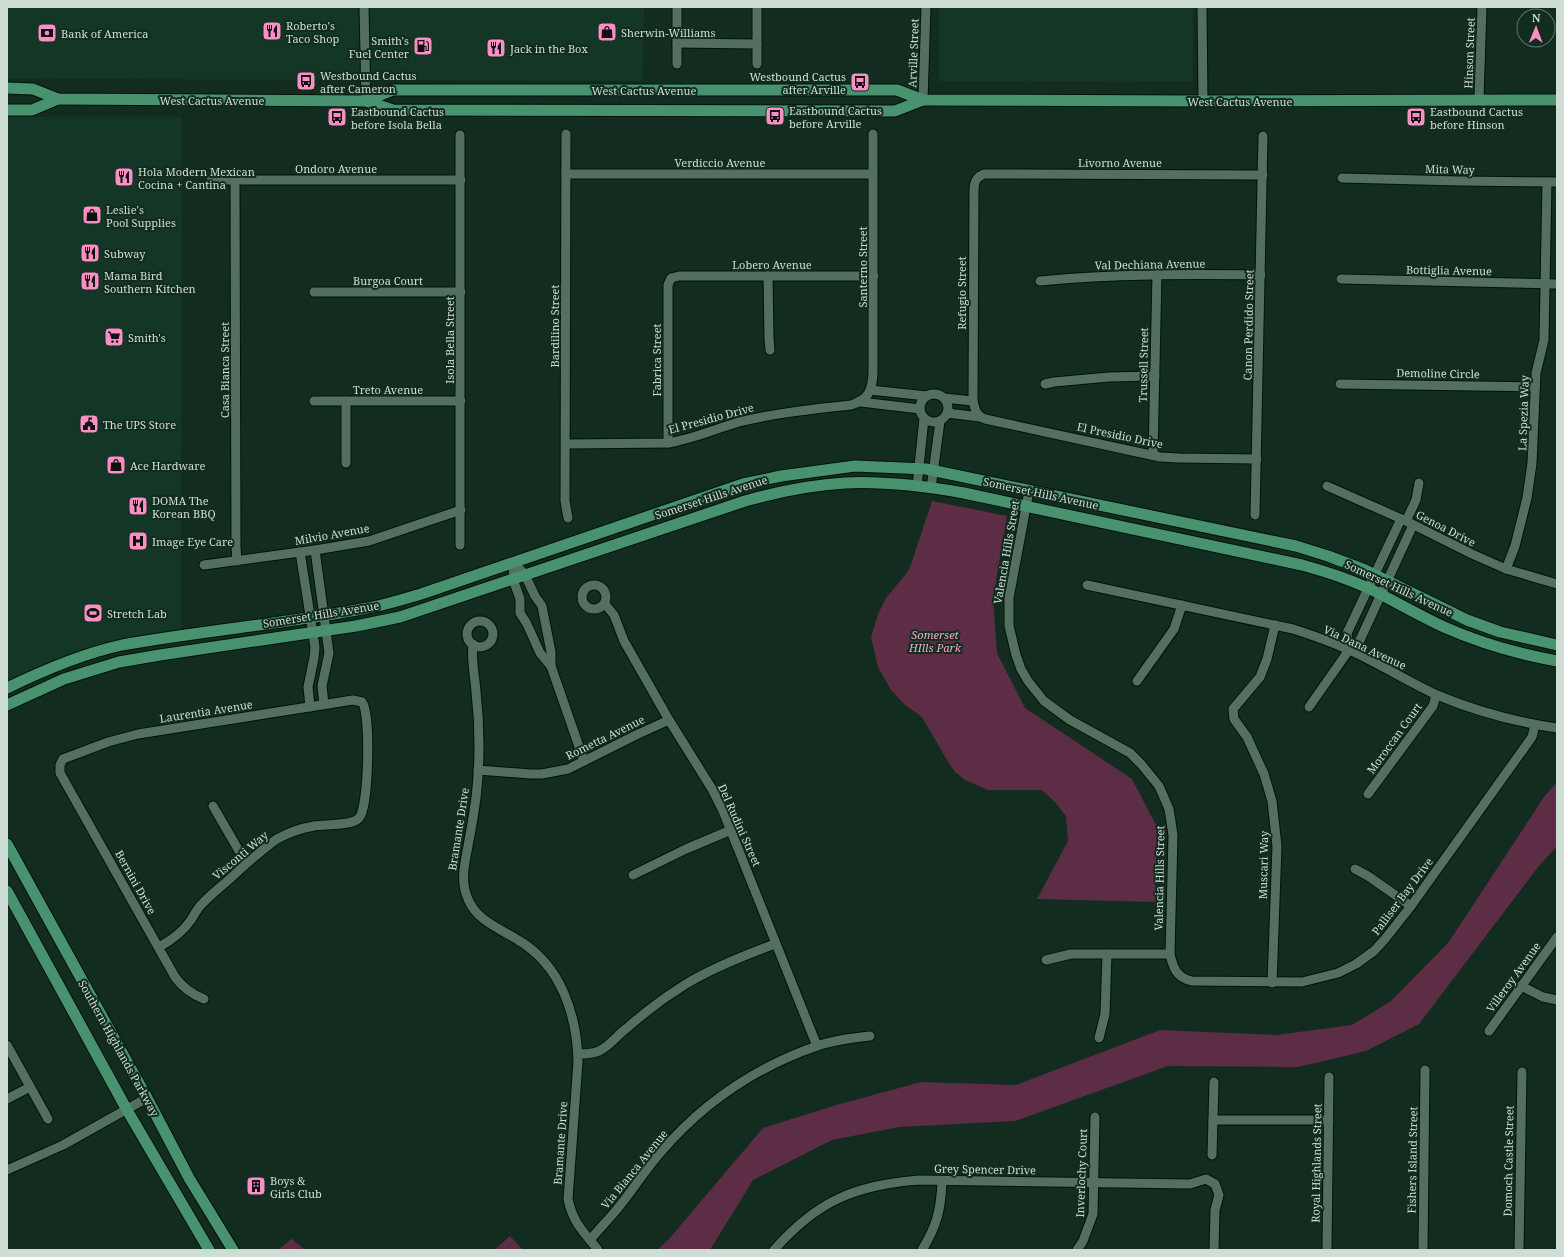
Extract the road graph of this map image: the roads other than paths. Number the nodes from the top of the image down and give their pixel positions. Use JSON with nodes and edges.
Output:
{"nodes":[{"id":1,"x":364,"y":7,"type":"edge"},
{"id":2,"x":677,"y":7,"type":"edge"},
{"id":3,"x":757,"y":7,"type":"edge"},
{"id":4,"x":926,"y":7,"type":"edge"},
{"id":5,"x":1202,"y":7,"type":"edge"},
{"id":6,"x":1482,"y":7,"type":"edge"},
{"id":7,"x":677,"y":43,"type":"junction"},
{"id":8,"x":757,"y":44,"type":"junction"},
{"id":9,"x":677,"y":64,"type":"dead end"},
{"id":10,"x":757,"y":64,"type":"dead end"},
{"id":11,"x":7,"y":88,"type":"edge"},
{"id":12,"x":58,"y":99,"type":"junction"},
{"id":13,"x":1479,"y":99,"type":"junction"},
{"id":14,"x":923,"y":100,"type":"junction"},
{"id":15,"x":1557,"y":100,"type":"edge"},
{"id":16,"x":366,"y":101,"type":"junction"},
{"id":17,"x":1203,"y":101,"type":"junction"},
{"id":18,"x":7,"y":110,"type":"edge"},
{"id":19,"x":566,"y":134,"type":"dead end"},
{"id":20,"x":874,"y":134,"type":"dead end"},
{"id":21,"x":460,"y":135,"type":"dead end"},
{"id":22,"x":1263,"y":136,"type":"dead end"},
{"id":23,"x":566,"y":174,"type":"junction"},
{"id":24,"x":873,"y":174,"type":"junction"},
{"id":25,"x":1263,"y":175,"type":"junction"},
{"id":26,"x":978,"y":177,"type":"joint"},
{"id":27,"x":1342,"y":178,"type":"dead end"},
{"id":28,"x":211,"y":180,"type":"dead end"},
{"id":29,"x":235,"y":180,"type":"junction"},
{"id":30,"x":461,"y":180,"type":"junction"},
{"id":31,"x":1547,"y":182,"type":"junction"},
{"id":32,"x":1557,"y":182,"type":"edge"},
{"id":33,"x":1157,"y":274,"type":"junction"},
{"id":34,"x":1261,"y":275,"type":"junction"},
{"id":35,"x":768,"y":276,"type":"junction"},
{"id":36,"x":874,"y":276,"type":"junction"},
{"id":37,"x":671,"y":278,"type":"joint"},
{"id":38,"x":1341,"y":280,"type":"dead end"},
{"id":39,"x":1040,"y":281,"type":"dead end"},
{"id":40,"x":1544,"y":284,"type":"junction"},
{"id":41,"x":1557,"y":284,"type":"edge"},
{"id":42,"x":314,"y":292,"type":"dead end"},
{"id":43,"x":461,"y":292,"type":"junction"},
{"id":44,"x":770,"y":350,"type":"dead end"},
{"id":45,"x":1154,"y":376,"type":"junction"},
{"id":46,"x":1045,"y":384,"type":"dead end"},
{"id":47,"x":1340,"y":384,"type":"dead end"},
{"id":48,"x":1535,"y":387,"type":"junction"},
{"id":49,"x":927,"y":396,"type":"junction"},
{"id":50,"x":866,"y":397,"type":"junction"},
{"id":51,"x":944,"y":398,"type":"junction"},
{"id":52,"x":314,"y":401,"type":"dead end"},
{"id":53,"x":346,"y":401,"type":"junction"},
{"id":54,"x":461,"y":401,"type":"junction"},
{"id":55,"x":920,"y":409,"type":"junction"},
{"id":56,"x":976,"y":409,"type":"junction"},
{"id":57,"x":947,"y":413,"type":"junction"},
{"id":58,"x":924,"y":418,"type":"junction"},
{"id":59,"x":940,"y":421,"type":"junction"},
{"id":60,"x":668,"y":443,"type":"junction"},
{"id":61,"x":566,"y":444,"type":"junction"},
{"id":62,"x":1153,"y":455,"type":"junction"},
{"id":63,"x":1257,"y":459,"type":"junction"},
{"id":64,"x":346,"y":463,"type":"dead end"},
{"id":65,"x":919,"y":469,"type":"junction"},
{"id":66,"x":933,"y":471,"type":"junction"},
{"id":67,"x":1419,"y":483,"type":"dead end"},
{"id":68,"x":916,"y":486,"type":"junction"},
{"id":69,"x":1327,"y":486,"type":"dead end"},
{"id":70,"x":931,"y":488,"type":"junction"},
{"id":71,"x":1029,"y":491,"type":"junction"},
{"id":72,"x":1026,"y":506,"type":"junction"},
{"id":73,"x":461,"y":510,"type":"junction"},
{"id":74,"x":1255,"y":514,"type":"dead end"},
{"id":75,"x":568,"y":518,"type":"dead end"},
{"id":76,"x":1407,"y":522,"type":"junction"},
{"id":77,"x":460,"y":545,"type":"dead end"},
{"id":78,"x":314,"y":550,"type":"junction"},
{"id":79,"x":300,"y":552,"type":"junction"},
{"id":80,"x":237,"y":560,"type":"junction"},
{"id":81,"x":514,"y":562,"type":"junction"},
{"id":82,"x":204,"y":565,"type":"dead end"},
{"id":83,"x":1506,"y":569,"type":"junction"},
{"id":84,"x":1374,"y":574,"type":"junction"},
{"id":85,"x":526,"y":575,"type":"junction"},
{"id":86,"x":513,"y":579,"type":"junction"},
{"id":87,"x":1387,"y":581,"type":"junction"},
{"id":88,"x":1557,"y":584,"type":"edge"},
{"id":89,"x":1088,"y":585,"type":"dead end"},
{"id":90,"x":1368,"y":588,"type":"junction"},
{"id":91,"x":1381,"y":594,"type":"junction"},
{"id":92,"x":604,"y":604,"type":"dead end"},
{"id":93,"x":1182,"y":605,"type":"junction"},
{"id":94,"x":324,"y":616,"type":"junction"},
{"id":95,"x":310,"y":618,"type":"junction"},
{"id":96,"x":1275,"y":626,"type":"junction"},
{"id":97,"x":327,"y":630,"type":"junction"},
{"id":98,"x":312,"y":633,"type":"junction"},
{"id":99,"x":158,"y":639,"type":"junction"},
{"id":100,"x":473,"y":644,"type":"dead end"},
{"id":101,"x":1557,"y":645,"type":"edge"},
{"id":102,"x":1349,"y":650,"type":"junction"},
{"id":103,"x":160,"y":654,"type":"junction"},
{"id":104,"x":1557,"y":661,"type":"edge"},
{"id":105,"x":551,"y":666,"type":"junction"},
{"id":106,"x":1137,"y":681,"type":"dead end"},
{"id":107,"x":7,"y":688,"type":"edge"},
{"id":108,"x":1436,"y":695,"type":"junction"},
{"id":109,"x":324,"y":704,"type":"junction"},
{"id":110,"x":7,"y":705,"type":"edge"},
{"id":111,"x":310,"y":707,"type":"junction"},
{"id":112,"x":1308,"y":707,"type":"dead end"},
{"id":113,"x":670,"y":720,"type":"junction"},
{"id":114,"x":1534,"y":725,"type":"junction"},
{"id":115,"x":1557,"y":728,"type":"edge"},
{"id":116,"x":584,"y":761,"type":"junction"},
{"id":117,"x":60,"y":765,"type":"joint"},
{"id":118,"x":478,"y":770,"type":"junction"},
{"id":119,"x":1368,"y":794,"type":"dead end"},
{"id":120,"x":213,"y":806,"type":"dead end"},
{"id":121,"x":358,"y":820,"type":"joint"},
{"id":122,"x":731,"y":830,"type":"junction"},
{"id":123,"x":7,"y":844,"type":"edge"},
{"id":124,"x":246,"y":863,"type":"junction"},
{"id":125,"x":1354,"y":869,"type":"dead end"},
{"id":126,"x":633,"y":874,"type":"dead end"},
{"id":127,"x":7,"y":891,"type":"edge"},
{"id":128,"x":1411,"y":906,"type":"junction"},
{"id":129,"x":1557,"y":937,"type":"edge"},
{"id":130,"x":775,"y":944,"type":"junction"},
{"id":131,"x":159,"y":947,"type":"junction"},
{"id":132,"x":1107,"y":954,"type":"junction"},
{"id":133,"x":1170,"y":954,"type":"junction"},
{"id":134,"x":1046,"y":960,"type":"dead end"},
{"id":135,"x":1179,"y":976,"type":"joint"},
{"id":136,"x":1272,"y":983,"type":"junction"},
{"id":137,"x":1521,"y":986,"type":"junction"},
{"id":138,"x":204,"y":999,"type":"dead end"},
{"id":139,"x":1557,"y":1000,"type":"edge"},
{"id":140,"x":1489,"y":1031,"type":"dead end"},
{"id":141,"x":870,"y":1036,"type":"dead end"},
{"id":142,"x":1099,"y":1038,"type":"dead end"},
{"id":143,"x":7,"y":1045,"type":"edge"},
{"id":144,"x":817,"y":1046,"type":"junction"},
{"id":145,"x":578,"y":1054,"type":"junction"},
{"id":146,"x":1425,"y":1070,"type":"dead end"},
{"id":147,"x":1522,"y":1072,"type":"dead end"},
{"id":148,"x":1329,"y":1077,"type":"dead end"},
{"id":149,"x":1214,"y":1082,"type":"dead end"},
{"id":150,"x":30,"y":1087,"type":"junction"},
{"id":151,"x":147,"y":1098,"type":"junction"},
{"id":152,"x":7,"y":1099,"type":"edge"},
{"id":153,"x":127,"y":1110,"type":"junction"},
{"id":154,"x":1095,"y":1117,"type":"dead end"},
{"id":155,"x":48,"y":1119,"type":"dead end"},
{"id":156,"x":1213,"y":1120,"type":"junction"},
{"id":157,"x":1329,"y":1120,"type":"junction"},
{"id":158,"x":1212,"y":1155,"type":"dead end"},
{"id":159,"x":7,"y":1170,"type":"edge"},
{"id":160,"x":942,"y":1181,"type":"junction"},
{"id":161,"x":1094,"y":1182,"type":"junction"},
{"id":162,"x":590,"y":1240,"type":"junction"},
{"id":163,"x":209,"y":1250,"type":"edge"},
{"id":164,"x":233,"y":1250,"type":"edge"},
{"id":165,"x":598,"y":1250,"type":"edge"},
{"id":166,"x":774,"y":1250,"type":"edge"},
{"id":167,"x":922,"y":1250,"type":"edge"},
{"id":168,"x":1077,"y":1250,"type":"edge"},
{"id":169,"x":1214,"y":1250,"type":"edge"},
{"id":170,"x":1327,"y":1250,"type":"edge"},
{"id":171,"x":1422,"y":1250,"type":"edge"},
{"id":172,"x":1519,"y":1250,"type":"edge"}],
"edges":[{"from":1,"to":16,"type":"street"},
{"from":2,"to":7,"type":"street"},
{"from":3,"to":8,"type":"street"},
{"from":4,"to":14,"type":"street","name":"Arville Street"},
{"from":5,"to":17,"type":"street"},
{"from":6,"to":13,"type":"street","name":"Hinson Street"},
{"from":7,"to":8,"type":"street"},
{"from":7,"to":9,"type":"street"},
{"from":8,"to":10,"type":"street"},
{"from":11,"to":12,"type":"main road","name":"West Cactus Avenue"},
{"from":12,"to":16,"type":"main road","name":"West Cactus Avenue"},
{"from":12,"to":18,"type":"main road","name":"West Cactus Avenue"},
{"from":13,"to":15,"type":"main road","name":"West Cactus Avenue"},
{"from":13,"to":17,"type":"main road","name":"West Cactus Avenue"},
{"from":14,"to":16,"type":"main road","name":"West Cactus Avenue"},
{"from":14,"to":16,"type":"main road","name":"West Cactus Avenue"},
{"from":14,"to":17,"type":"main road","name":"West Cactus Avenue"},
{"from":19,"to":23,"type":"street","name":"Bardilino Street"},
{"from":20,"to":24,"type":"street","name":"Santerno Street"},
{"from":21,"to":30,"type":"street","name":"Isola Bella Street"},
{"from":22,"to":25,"type":"street","name":"Canon Perdido Street"},
{"from":23,"to":24,"type":"street","name":"Verdiccio Avenue"},
{"from":23,"to":61,"type":"street","name":"Bardilino Street"},
{"from":24,"to":36,"type":"street","name":"Santerno Street"},
{"from":25,"to":26,"type":"street","name":"Livorno Avenue"},
{"from":25,"to":34,"type":"street","name":"Canon Perdido Street"},
{"from":26,"to":56,"type":"street","name":"Refugio Street"},
{"from":27,"to":31,"type":"street","name":"Mita Way"},
{"from":28,"to":29,"type":"street","name":"Ondoro Avenue"},
{"from":29,"to":30,"type":"street","name":"Ondoro Avenue"},
{"from":29,"to":80,"type":"street","name":"Casa Bianca Street"},
{"from":30,"to":43,"type":"street","name":"Isola Bella Street"},
{"from":31,"to":32,"type":"street","name":"Mita Way"},
{"from":31,"to":40,"type":"street","name":"La Spezia Way"},
{"from":33,"to":34,"type":"street","name":"Val Dechiana Avenue"},
{"from":33,"to":39,"type":"street","name":"Val Dechiana Avenue"},
{"from":33,"to":45,"type":"street","name":"Trussell Street"},
{"from":34,"to":63,"type":"street","name":"Canon Perdido Street"},
{"from":35,"to":36,"type":"street","name":"Lobero Avenue"},
{"from":35,"to":37,"type":"street","name":"Lobero Avenue"},
{"from":35,"to":44,"type":"street"},
{"from":36,"to":50,"type":"street","name":"Santerno Street"},
{"from":37,"to":60,"type":"street","name":"Fabrica Street"},
{"from":38,"to":40,"type":"street","name":"Bottiglia Avenue"},
{"from":40,"to":41,"type":"street","name":"Bottiglia Avenue"},
{"from":40,"to":48,"type":"street","name":"La Spezia Way"},
{"from":42,"to":43,"type":"street","name":"Burgoa Court"},
{"from":43,"to":54,"type":"street","name":"Isola Bella Street"},
{"from":45,"to":46,"type":"street"},
{"from":45,"to":62,"type":"street","name":"Trussell Street"},
{"from":47,"to":48,"type":"street","name":"Demoline Circle"},
{"from":48,"to":83,"type":"street","name":"La Spezia Way"},
{"from":49,"to":50,"type":"street","name":"El Presidio Drive"},
{"from":49,"to":51,"type":"street"},
{"from":49,"to":55,"type":"street"},
{"from":50,"to":55,"type":"street","name":"El Presidio Drive"},
{"from":50,"to":60,"type":"street","name":"El Presidio Drive"},
{"from":51,"to":56,"type":"street","name":"El Presidio Drive"},
{"from":51,"to":57,"type":"street"},
{"from":52,"to":53,"type":"street","name":"Treto Avenue"},
{"from":53,"to":54,"type":"street","name":"Treto Avenue"},
{"from":53,"to":64,"type":"street"},
{"from":54,"to":73,"type":"street","name":"Isola Bella Street"},
{"from":55,"to":58,"type":"street"},
{"from":56,"to":57,"type":"street","name":"El Presidio Drive"},
{"from":56,"to":62,"type":"street","name":"El Presidio Drive"},
{"from":57,"to":59,"type":"street"},
{"from":58,"to":59,"type":"street"},
{"from":58,"to":65,"type":"street"},
{"from":59,"to":66,"type":"street"},
{"from":60,"to":61,"type":"street","name":"El Presidio Drive"},
{"from":61,"to":75,"type":"street","name":"Bardilino Street"},
{"from":62,"to":63,"type":"street","name":"El Presidio Drive"},
{"from":63,"to":74,"type":"street","name":"Canon Perdido Street"},
{"from":65,"to":66,"type":"main road","name":"Somerset Hills Avenue"},
{"from":65,"to":68,"type":"street"},
{"from":65,"to":81,"type":"main road","name":"Somerset Hills Avenue"},
{"from":66,"to":70,"type":"street"},
{"from":66,"to":71,"type":"main road","name":"Somerset Hills Avenue"},
{"from":67,"to":76,"type":"street"},
{"from":68,"to":70,"type":"main road","name":"Somerset Hills Avenue"},
{"from":68,"to":85,"type":"main road","name":"Somerset Hills Avenue"},
{"from":69,"to":76,"type":"street","name":"Genoa Drive"},
{"from":70,"to":72,"type":"main road","name":"Somerset Hills Avenue"},
{"from":71,"to":72,"type":"street","name":"Valencia Hills Street"},
{"from":71,"to":84,"type":"main road","name":"Somerset Hills Avenue"},
{"from":72,"to":90,"type":"main road","name":"Somerset Hills Avenue"},
{"from":72,"to":133,"type":"street","name":"Valencia Hills Street"},
{"from":73,"to":77,"type":"street","name":"Isola Bella Street"},
{"from":73,"to":78,"type":"street","name":"Milvio Avenue"},
{"from":76,"to":83,"type":"street","name":"Genoa Drive"},
{"from":76,"to":84,"type":"street"},
{"from":76,"to":87,"type":"street"},
{"from":78,"to":79,"type":"street","name":"Milvio Avenue"},
{"from":78,"to":94,"type":"street"},
{"from":79,"to":80,"type":"street","name":"Milvio Avenue"},
{"from":79,"to":95,"type":"street"},
{"from":80,"to":82,"type":"street","name":"Milvio Avenue"},
{"from":81,"to":85,"type":"street"},
{"from":81,"to":86,"type":"street"},
{"from":81,"to":94,"type":"main road","name":"Somerset Hills Avenue"},
{"from":83,"to":88,"type":"street","name":"Genoa Drive"},
{"from":84,"to":87,"type":"main road","name":"Somerset Hills Avenue"},
{"from":84,"to":90,"type":"street"},
{"from":85,"to":86,"type":"main road","name":"Somerset Hills Avenue"},
{"from":85,"to":105,"type":"street"},
{"from":86,"to":97,"type":"main road","name":"Somerset Hills Avenue"},
{"from":86,"to":105,"type":"street"},
{"from":87,"to":91,"type":"street"},
{"from":87,"to":101,"type":"main road","name":"Somerset Hills Avenue"},
{"from":89,"to":93,"type":"street","name":"Via Dana Avenue"},
{"from":90,"to":91,"type":"main road","name":"Somerset Hills Avenue"},
{"from":90,"to":102,"type":"street"},
{"from":91,"to":102,"type":"street"},
{"from":91,"to":104,"type":"main road","name":"Somerset Hills Avenue"},
{"from":92,"to":113,"type":"street","name":"Del Rudini Street"},
{"from":93,"to":96,"type":"street","name":"Via Dana Avenue"},
{"from":93,"to":106,"type":"street"},
{"from":94,"to":95,"type":"main road","name":"Somerset Hills Avenue"},
{"from":94,"to":97,"type":"street"},
{"from":95,"to":98,"type":"street"},
{"from":95,"to":99,"type":"main road","name":"Somerset Hills Avenue"},
{"from":96,"to":102,"type":"street","name":"Via Dana Avenue"},
{"from":96,"to":136,"type":"street","name":"Muscari Way"},
{"from":97,"to":98,"type":"main road","name":"Somerset Hills Avenue"},
{"from":97,"to":109,"type":"street"},
{"from":98,"to":103,"type":"main road","name":"Somerset Hills Avenue"},
{"from":98,"to":111,"type":"street"},
{"from":99,"to":103,"type":"main road"},
{"from":99,"to":107,"type":"main road","name":"Somerset Hills Avenue"},
{"from":100,"to":118,"type":"street","name":"Bramante Drive"},
{"from":102,"to":108,"type":"street","name":"Via Dana Avenue"},
{"from":102,"to":112,"type":"street"},
{"from":103,"to":110,"type":"main road","name":"Somerset Hills Avenue"},
{"from":105,"to":116,"type":"street"},
{"from":108,"to":114,"type":"street","name":"Via Dana Avenue"},
{"from":108,"to":119,"type":"street","name":"Moroccan Court"},
{"from":109,"to":111,"type":"street","name":"Laurentia Avenue"},
{"from":109,"to":121,"type":"street","name":"Laurentia Avenue"},
{"from":111,"to":117,"type":"street","name":"Laurentia Avenue"},
{"from":113,"to":116,"type":"street","name":"Rometta Avenue"},
{"from":113,"to":122,"type":"street","name":"Del Rudini Street"},
{"from":114,"to":115,"type":"street","name":"Via Dana Avenue"},
{"from":114,"to":128,"type":"street","name":"Palliser Bay Drive"},
{"from":116,"to":118,"type":"street","name":"Rometta Avenue"},
{"from":117,"to":131,"type":"street","name":"Bernini Drive"},
{"from":118,"to":145,"type":"street","name":"Bramante Drive"},
{"from":120,"to":124,"type":"street"},
{"from":121,"to":124,"type":"street","name":"Visconti Way"},
{"from":122,"to":126,"type":"street"},
{"from":122,"to":130,"type":"street","name":"Del Rudini Street"},
{"from":123,"to":151,"type":"main road","name":"Southern Highlands Parkway"},
{"from":124,"to":131,"type":"street","name":"Visconti Way"},
{"from":125,"to":128,"type":"street"},
{"from":127,"to":153,"type":"main road","name":"Southern Highlands Parkway"},
{"from":128,"to":136,"type":"street","name":"Palliser Bay Drive"},
{"from":129,"to":137,"type":"street","name":"Villeroy Avenue"},
{"from":130,"to":144,"type":"street","name":"Del Rudini Street"},
{"from":130,"to":145,"type":"street"},
{"from":131,"to":138,"type":"street","name":"Bernini Drive"},
{"from":132,"to":133,"type":"street"},
{"from":132,"to":134,"type":"street"},
{"from":132,"to":142,"type":"street"},
{"from":133,"to":135,"type":"street","name":"Valencia Hills Street"},
{"from":135,"to":136,"type":"street","name":"Palliser Bay Drive"},
{"from":137,"to":139,"type":"street"},
{"from":137,"to":140,"type":"street","name":"Villeroy Avenue"},
{"from":141,"to":144,"type":"street","name":"Via Bianca Avenue"},
{"from":143,"to":150,"type":"street"},
{"from":144,"to":162,"type":"street","name":"Via Bianca Avenue"},
{"from":145,"to":162,"type":"street","name":"Bramante Drive"},
{"from":146,"to":171,"type":"street","name":"Fishers Island Street"},
{"from":147,"to":172,"type":"street","name":"Domoch Castle Street"},
{"from":148,"to":157,"type":"street","name":"Royal Highlands Street"},
{"from":149,"to":156,"type":"street"},
{"from":150,"to":152,"type":"street"},
{"from":150,"to":155,"type":"street"},
{"from":151,"to":153,"type":"street"},
{"from":151,"to":164,"type":"main road","name":"Southern Highlands Parkway"},
{"from":153,"to":159,"type":"street"},
{"from":153,"to":163,"type":"main road","name":"Southern Highlands Parkway"},
{"from":154,"to":161,"type":"street","name":"Inverlochy Court"},
{"from":156,"to":157,"type":"street"},
{"from":156,"to":158,"type":"street"},
{"from":157,"to":170,"type":"street","name":"Royal Highlands Street"},
{"from":160,"to":161,"type":"street","name":"Grey Spencer Drive"},
{"from":160,"to":166,"type":"street","name":"Grey Spencer Drive"},
{"from":160,"to":167,"type":"street"},
{"from":161,"to":168,"type":"street","name":"Inverlochy Court"},
{"from":161,"to":169,"type":"street","name":"Grey Spencer Drive"},
{"from":162,"to":165,"type":"street","name":"Bramante Drive"}]}
